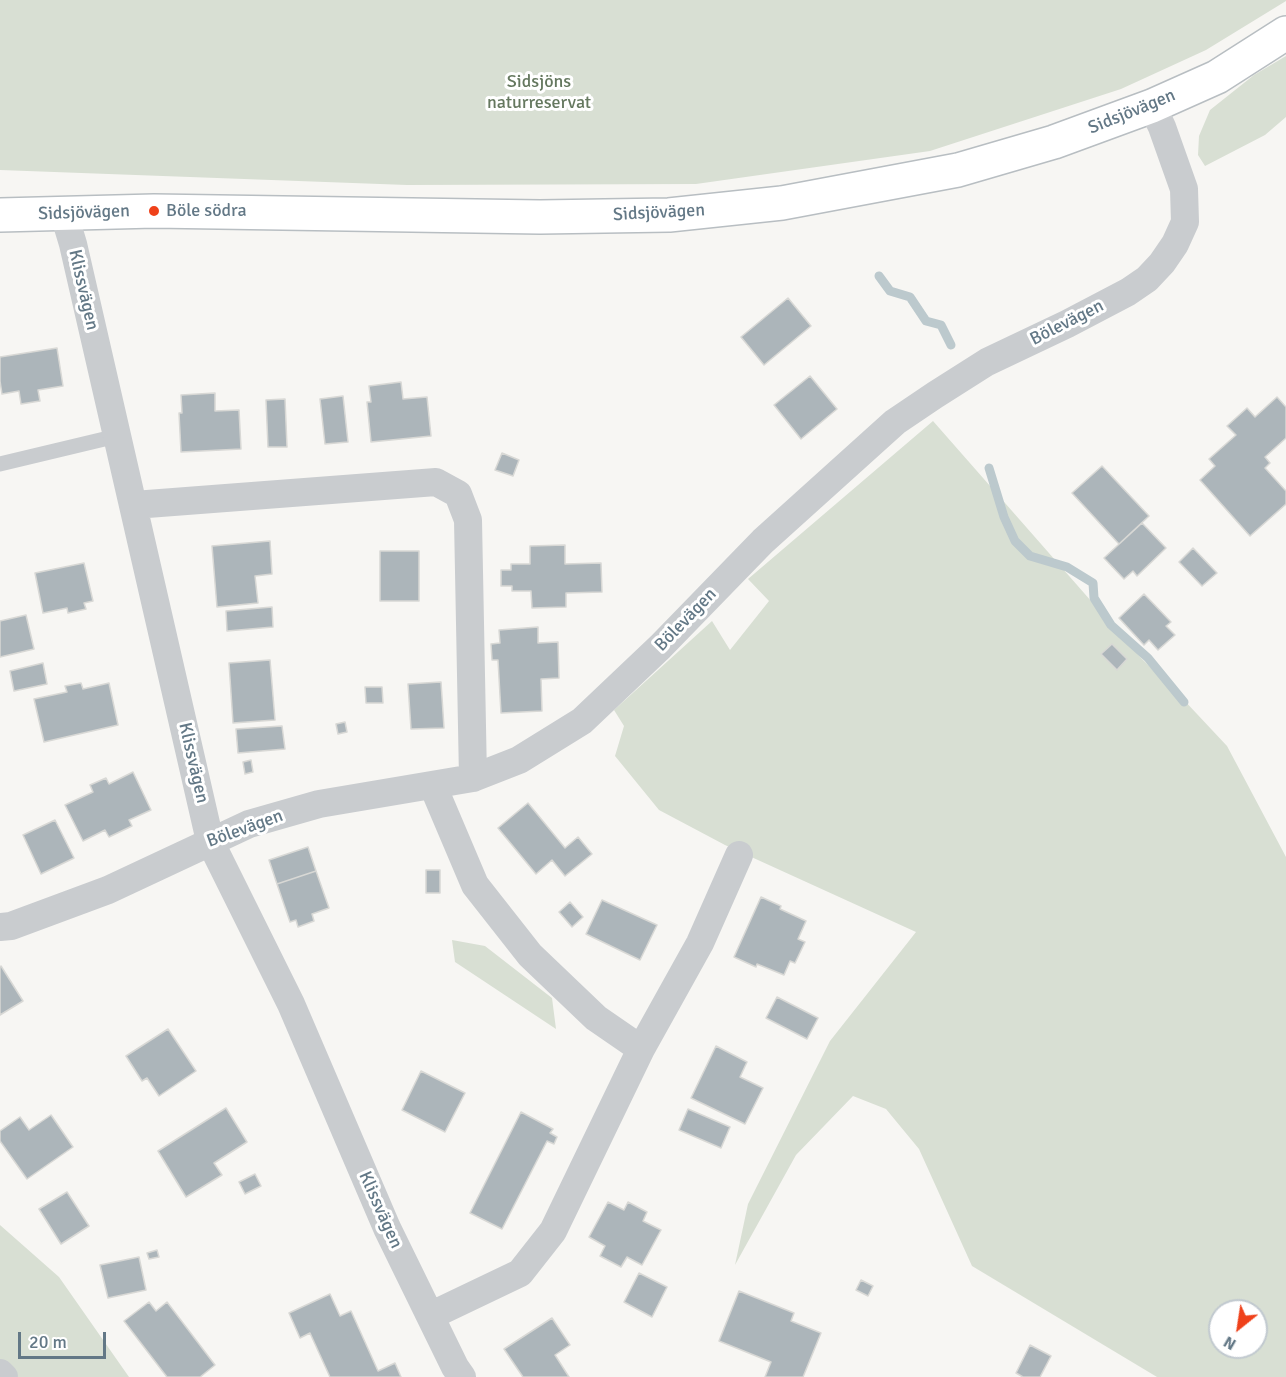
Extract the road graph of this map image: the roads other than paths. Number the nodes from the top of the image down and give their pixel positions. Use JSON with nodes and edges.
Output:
{"nodes":[{"id":1,"x":1286,"y":33,"type":"edge"},
{"id":2,"x":1152,"y":106,"type":"junction"},
{"id":3,"x":64,"y":214,"type":"junction"},
{"id":4,"x":0,"y":215,"type":"edge"},
{"id":5,"x":117,"y":436,"type":"junction"},
{"id":6,"x":0,"y":464,"type":"edge"},
{"id":7,"x":134,"y":505,"type":"junction"},
{"id":8,"x":473,"y":778,"type":"junction"},
{"id":9,"x":433,"y":786,"type":"junction"},
{"id":10,"x":210,"y":841,"type":"junction"},
{"id":11,"x":739,"y":855,"type":"dead end"},
{"id":12,"x":0,"y":927,"type":"edge"},
{"id":13,"x":642,"y":1049,"type":"junction"},
{"id":14,"x":430,"y":1316,"type":"junction"},
{"id":15,"x":0,"y":1373,"type":"edge"},
{"id":16,"x":4,"y":1377,"type":"edge"},
{"id":17,"x":462,"y":1377,"type":"edge"}],
"edges":[{"from":1,"to":2,"type":"main road","name":"Sidsjövägen"},
{"from":2,"to":3,"type":"main road","name":"Sidsjövägen"},
{"from":2,"to":8,"type":"street","name":"Bölevägen"},
{"from":3,"to":4,"type":"main road","name":"Sidsjövägen"},
{"from":3,"to":5,"type":"street","name":"Klissvägen"},
{"from":5,"to":6,"type":"lane"},
{"from":5,"to":7,"type":"street","name":"Klissvägen"},
{"from":7,"to":8,"type":"street"},
{"from":7,"to":10,"type":"street","name":"Klissvägen"},
{"from":8,"to":9,"type":"street","name":"Bölevägen"},
{"from":9,"to":10,"type":"street","name":"Bölevägen"},
{"from":9,"to":13,"type":"street"},
{"from":10,"to":12,"type":"street","name":"Bölevägen"},
{"from":10,"to":14,"type":"street","name":"Klissvägen"},
{"from":11,"to":13,"type":"street"},
{"from":13,"to":14,"type":"street"},
{"from":14,"to":17,"type":"street","name":"Klissvägen"},
{"from":15,"to":16,"type":"street"}]}
